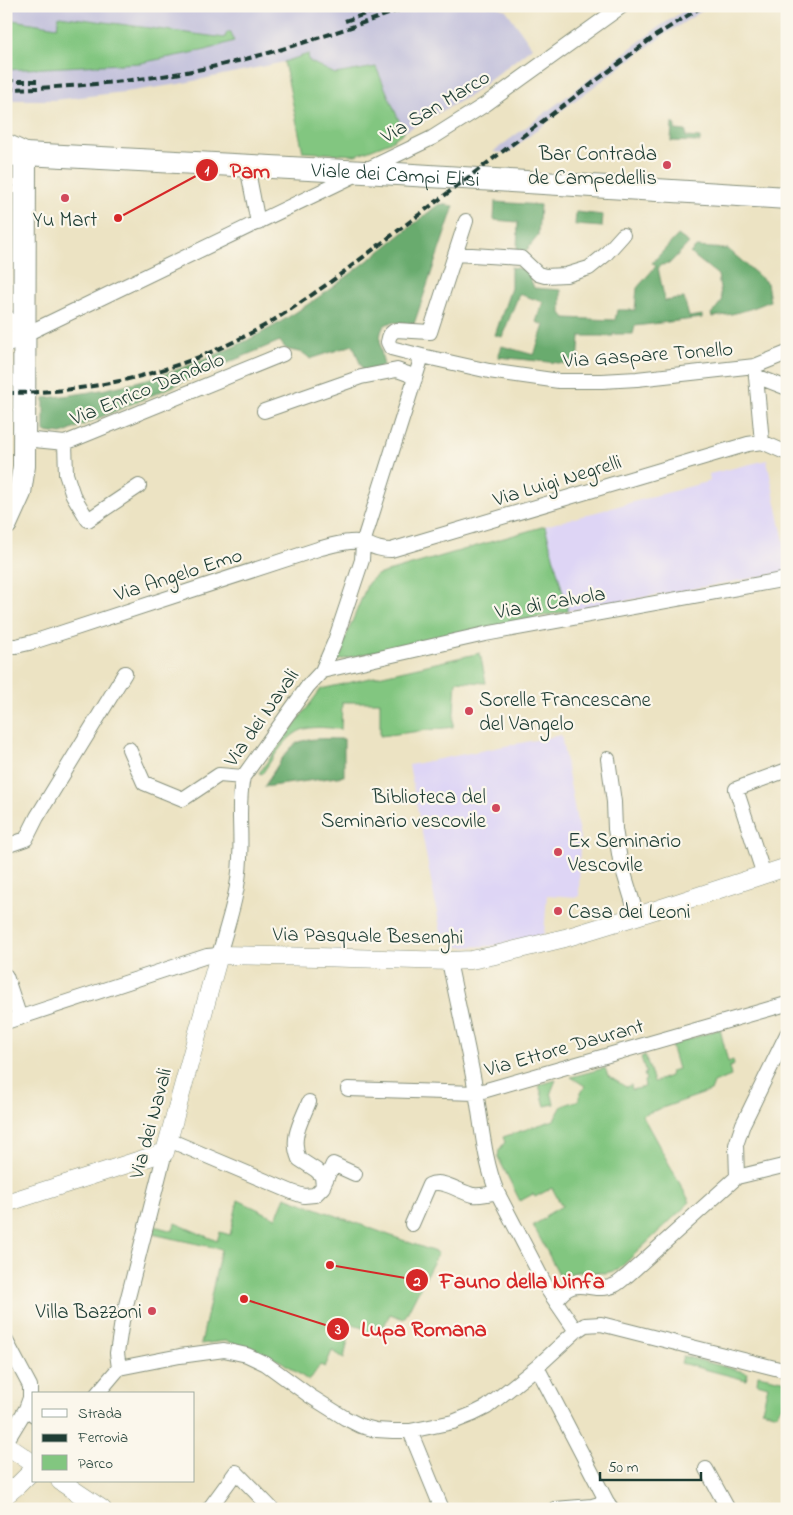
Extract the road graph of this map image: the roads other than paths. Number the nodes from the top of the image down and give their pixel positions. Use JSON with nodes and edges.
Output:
{"nodes":[{"id":1,"x":622,"y":6,"type":"edge"},
{"id":2,"x":13,"y":153,"type":"edge"},
{"id":3,"x":67,"y":156,"type":"junction"},
{"id":4,"x":247,"y":166,"type":"junction"},
{"id":5,"x":364,"y":172,"type":"junction"},
{"id":6,"x":787,"y":198,"type":"edge"},
{"id":7,"x":24,"y":199,"type":"junction"},
{"id":8,"x":466,"y":221,"type":"dead end"},
{"id":9,"x":258,"y":222,"type":"junction"},
{"id":10,"x":623,"y":235,"type":"dead end"},
{"id":11,"x":456,"y":254,"type":"junction"},
{"id":12,"x":6,"y":316,"type":"edge"},
{"id":13,"x":15,"y":340,"type":"edge"},
{"id":14,"x":787,"y":352,"type":"edge"},
{"id":15,"x":282,"y":354,"type":"dead end"},
{"id":16,"x":422,"y":356,"type":"junction"},
{"id":17,"x":756,"y":371,"type":"junction"},
{"id":18,"x":415,"y":379,"type":"junction"},
{"id":19,"x":787,"y":388,"type":"edge"},
{"id":20,"x":264,"y":411,"type":"dead end"},
{"id":21,"x":24,"y":440,"type":"junction"},
{"id":22,"x":762,"y":442,"type":"junction"},
{"id":23,"x":65,"y":443,"type":"junction"},
{"id":24,"x":787,"y":453,"type":"edge"},
{"id":25,"x":138,"y":486,"type":"dead end"},
{"id":26,"x":6,"y":524,"type":"edge"},
{"id":27,"x":363,"y":543,"type":"junction"},
{"id":28,"x":787,"y":579,"type":"edge"},
{"id":29,"x":6,"y":646,"type":"edge"},
{"id":30,"x":322,"y":670,"type":"junction"},
{"id":31,"x":125,"y":673,"type":"dead end"},
{"id":32,"x":129,"y":749,"type":"dead end"},
{"id":33,"x":608,"y":759,"type":"dead end"},
{"id":34,"x":787,"y":770,"type":"edge"},
{"id":35,"x":242,"y":778,"type":"junction"},
{"id":36,"x":6,"y":846,"type":"edge"},
{"id":37,"x":787,"y":867,"type":"edge"},
{"id":38,"x":764,"y":875,"type":"junction"},
{"id":39,"x":637,"y":916,"type":"junction"},
{"id":40,"x":219,"y":955,"type":"junction"},
{"id":41,"x":449,"y":961,"type":"junction"},
{"id":42,"x":6,"y":976,"type":"edge"},
{"id":43,"x":787,"y":1005,"type":"edge"},
{"id":44,"x":20,"y":1018,"type":"junction"},
{"id":45,"x":6,"y":1022,"type":"edge"},
{"id":46,"x":787,"y":1034,"type":"edge"},
{"id":47,"x":348,"y":1089,"type":"dead end"},
{"id":48,"x":476,"y":1093,"type":"junction"},
{"id":49,"x":309,"y":1102,"type":"dead end"},
{"id":50,"x":167,"y":1146,"type":"junction"},
{"id":51,"x":787,"y":1165,"type":"edge"},
{"id":52,"x":355,"y":1174,"type":"dead end"},
{"id":53,"x":737,"y":1177,"type":"junction"},
{"id":54,"x":323,"y":1187,"type":"junction"},
{"id":55,"x":497,"y":1192,"type":"junction"},
{"id":56,"x":6,"y":1203,"type":"edge"},
{"id":57,"x":412,"y":1224,"type":"dead end"},
{"id":58,"x":556,"y":1301,"type":"junction"},
{"id":59,"x":576,"y":1331,"type":"junction"},
{"id":60,"x":6,"y":1341,"type":"edge"},
{"id":61,"x":537,"y":1366,"type":"junction"},
{"id":62,"x":119,"y":1368,"type":"junction"},
{"id":63,"x":787,"y":1370,"type":"edge"},
{"id":64,"x":99,"y":1392,"type":"edge"},
{"id":65,"x":30,"y":1412,"type":"edge"},
{"id":66,"x":410,"y":1431,"type":"junction"},
{"id":67,"x":6,"y":1443,"type":"edge"},
{"id":68,"x":32,"y":1462,"type":"edge"},
{"id":69,"x":706,"y":1469,"type":"dead end"},
{"id":70,"x":32,"y":1471,"type":"edge"},
{"id":71,"x":62,"y":1482,"type":"edge"},
{"id":72,"x":6,"y":1495,"type":"edge"},
{"id":73,"x":609,"y":1506,"type":"edge"},
{"id":74,"x":102,"y":1509,"type":"edge"},
{"id":75,"x":209,"y":1509,"type":"edge"},
{"id":76,"x":272,"y":1509,"type":"edge"},
{"id":77,"x":442,"y":1509,"type":"edge"},
{"id":78,"x":555,"y":1509,"type":"edge"},
{"id":79,"x":728,"y":1509,"type":"edge"}],
"edges":[{"from":1,"to":5,"type":"street","name":"Via San Marco"},
{"from":2,"to":3,"type":"main road","name":"Viale dei Campi Elisi"},
{"from":2,"to":7,"type":"main road"},
{"from":3,"to":4,"type":"main road","name":"Viale dei Campi Elisi"},
{"from":3,"to":7,"type":"main road"},
{"from":4,"to":5,"type":"main road","name":"Viale dei Campi Elisi"},
{"from":4,"to":9,"type":"street"},
{"from":5,"to":6,"type":"main road","name":"Viale dei Campi Elisi"},
{"from":5,"to":9,"type":"street","name":"Via San Marco"},
{"from":7,"to":13,"type":"main road"},
{"from":8,"to":11,"type":"street"},
{"from":9,"to":13,"type":"street","name":"Via San Marco"},
{"from":10,"to":11,"type":"street"},
{"from":11,"to":16,"type":"street"},
{"from":12,"to":13,"type":"street"},
{"from":13,"to":21,"type":"main road"},
{"from":14,"to":17,"type":"street","name":"Via Gaspare Tonello"},
{"from":15,"to":23,"type":"street","name":"Via Enrico Dandolo"},
{"from":16,"to":17,"type":"street","name":"Via Gaspare Tonello"},
{"from":16,"to":18,"type":"street","name":"Via dei Navali"},
{"from":17,"to":19,"type":"street"},
{"from":17,"to":22,"type":"street"},
{"from":18,"to":20,"type":"street"},
{"from":18,"to":27,"type":"street","name":"Via dei Navali"},
{"from":21,"to":23,"type":"street","name":"Via Enrico Dandolo"},
{"from":21,"to":26,"type":"main road"},
{"from":22,"to":24,"type":"street"},
{"from":22,"to":27,"type":"street","name":"Via Luigi Negrelli"},
{"from":23,"to":25,"type":"street"},
{"from":27,"to":29,"type":"street","name":"Via Angelo Emo"},
{"from":27,"to":30,"type":"street","name":"Via dei Navali"},
{"from":28,"to":30,"type":"street","name":"Via di Calvola"},
{"from":30,"to":35,"type":"street","name":"Via dei Navali"},
{"from":31,"to":36,"type":"street"},
{"from":32,"to":35,"type":"street"},
{"from":33,"to":39,"type":"street"},
{"from":34,"to":38,"type":"street"},
{"from":35,"to":40,"type":"street","name":"Via dei Navali"},
{"from":37,"to":38,"type":"street","name":"Via Pasquale Besenghi"},
{"from":38,"to":39,"type":"street","name":"Via Pasquale Besenghi"},
{"from":39,"to":41,"type":"street","name":"Via Pasquale Besenghi"},
{"from":40,"to":41,"type":"street","name":"Via Pasquale Besenghi"},
{"from":40,"to":44,"type":"street","name":"Via Pasquale Besenghi"},
{"from":40,"to":50,"type":"street","name":"Via dei Navali"},
{"from":41,"to":48,"type":"street"},
{"from":42,"to":44,"type":"street"},
{"from":43,"to":48,"type":"street","name":"Via Ettore Daurant"},
{"from":44,"to":45,"type":"street","name":"Via Pasquale Besenghi"},
{"from":46,"to":53,"type":"street"},
{"from":47,"to":48,"type":"street","name":"Via Ettore Daurant"},
{"from":48,"to":55,"type":"street"},
{"from":49,"to":54,"type":"street"},
{"from":50,"to":54,"type":"street"},
{"from":50,"to":56,"type":"street"},
{"from":50,"to":62,"type":"street","name":"Via dei Navali"},
{"from":51,"to":53,"type":"street"},
{"from":52,"to":54,"type":"street"},
{"from":53,"to":58,"type":"street"},
{"from":55,"to":57,"type":"street"},
{"from":55,"to":58,"type":"street"},
{"from":58,"to":59,"type":"street"},
{"from":59,"to":61,"type":"street"},
{"from":59,"to":63,"type":"street"},
{"from":60,"to":65,"type":"street"},
{"from":61,"to":66,"type":"street"},
{"from":61,"to":73,"type":"street"},
{"from":62,"to":64,"type":"street"},
{"from":62,"to":66,"type":"street"},
{"from":65,"to":67,"type":"street"},
{"from":66,"to":77,"type":"street"},
{"from":67,"to":68,"type":"street"},
{"from":69,"to":79,"type":"street"},
{"from":70,"to":72,"type":"street"},
{"from":71,"to":74,"type":"street"},
{"from":73,"to":78,"type":"street"},
{"from":75,"to":76,"type":"street"}]}
